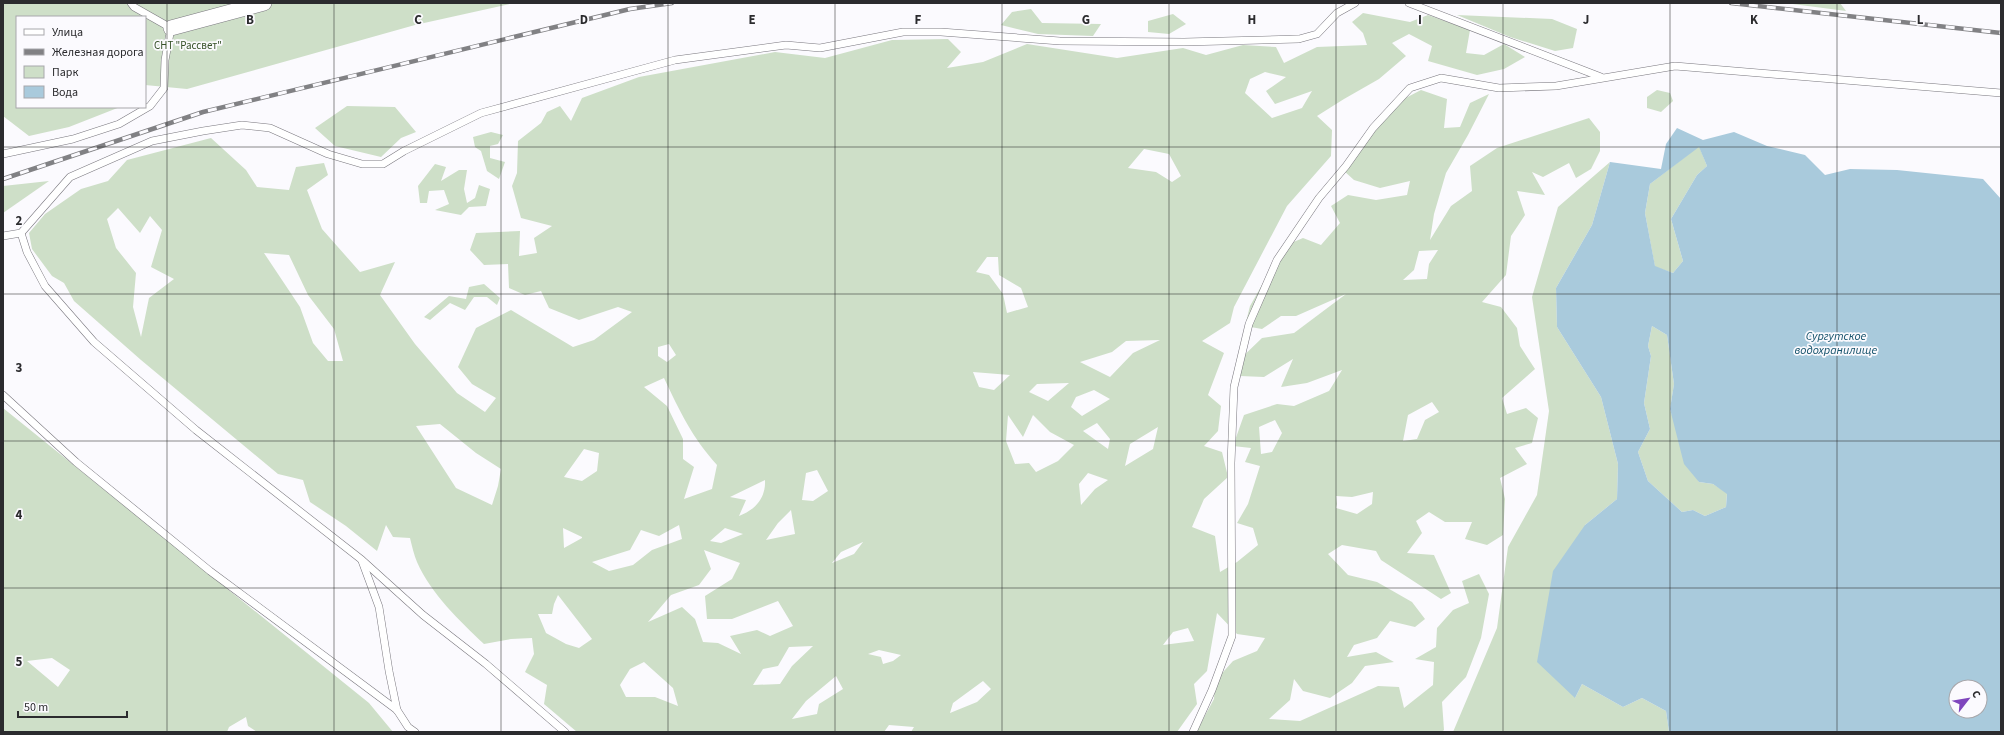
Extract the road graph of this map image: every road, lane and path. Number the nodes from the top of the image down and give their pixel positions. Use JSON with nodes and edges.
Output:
{"nodes":[{"id":1,"x":131,"y":3,"type":"edge"},
{"id":2,"x":264,"y":3,"type":"edge"},
{"id":3,"x":1355,"y":3,"type":"edge"},
{"id":4,"x":1410,"y":3,"type":"edge"},
{"id":5,"x":171,"y":28,"type":"junction"},
{"id":6,"x":1602,"y":78,"type":"junction"},
{"id":7,"x":2001,"y":93,"type":"edge"},
{"id":8,"x":3,"y":154,"type":"edge"},
{"id":9,"x":21,"y":233,"type":"junction"},
{"id":10,"x":3,"y":236,"type":"edge"},
{"id":11,"x":3,"y":395,"type":"edge"},
{"id":12,"x":362,"y":560,"type":"junction"},
{"id":13,"x":397,"y":710,"type":"junction"},
{"id":14,"x":415,"y":732,"type":"edge"},
{"id":15,"x":565,"y":732,"type":"edge"},
{"id":16,"x":1193,"y":732,"type":"edge"}],
"edges":[{"from":1,"to":5,"type":"lane"},
{"from":2,"to":5,"type":"street"},
{"from":3,"to":9,"type":"lane"},
{"from":4,"to":6,"type":"lane"},
{"from":5,"to":8,"type":"lane"},
{"from":6,"to":7,"type":"lane"},
{"from":6,"to":16,"type":"lane"},
{"from":9,"to":10,"type":"lane"},
{"from":9,"to":12,"type":"lane"},
{"from":11,"to":13,"type":"lane"},
{"from":12,"to":13,"type":"lane"},
{"from":12,"to":15,"type":"lane"},
{"from":13,"to":14,"type":"lane"}]}
